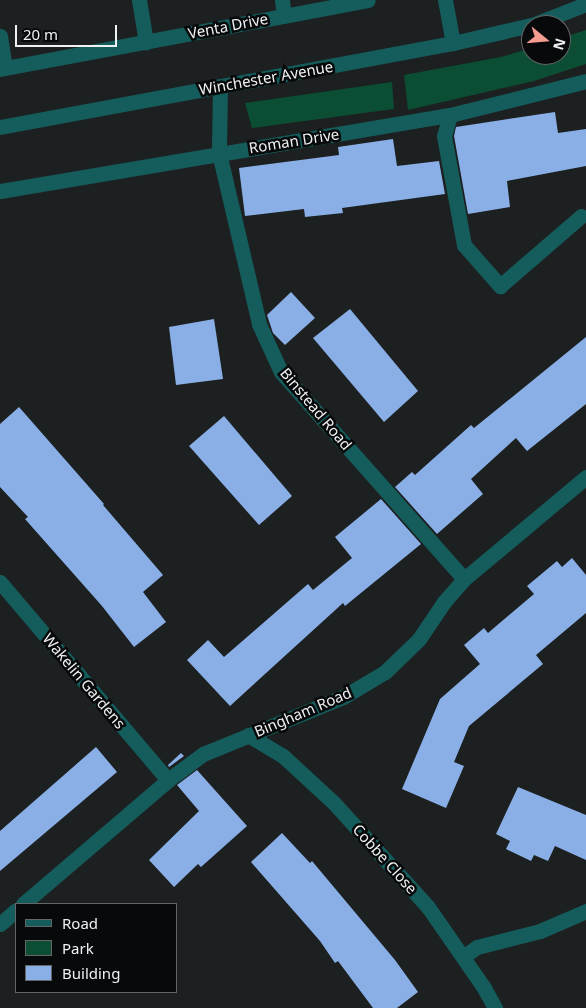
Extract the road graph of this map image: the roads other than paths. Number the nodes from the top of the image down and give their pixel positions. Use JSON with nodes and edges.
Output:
{"nodes":[{"id":1,"x":139,"y":0,"type":"edge"},
{"id":2,"x":282,"y":0,"type":"edge"},
{"id":3,"x":368,"y":0,"type":"edge"},
{"id":4,"x":445,"y":0,"type":"edge"},
{"id":5,"x":586,"y":4,"type":"edge"},
{"id":6,"x":558,"y":15,"type":"edge"},
{"id":7,"x":284,"y":16,"type":"junction"},
{"id":8,"x":521,"y":28,"type":"edge"},
{"id":9,"x":0,"y":36,"type":"edge"},
{"id":10,"x":146,"y":42,"type":"junction"},
{"id":11,"x":453,"y":44,"type":"junction"},
{"id":12,"x":3,"y":68,"type":"edge"},
{"id":13,"x":586,"y":80,"type":"edge"},
{"id":14,"x":220,"y":86,"type":"junction"},
{"id":15,"x":450,"y":115,"type":"junction"},
{"id":16,"x":0,"y":127,"type":"edge"},
{"id":17,"x":219,"y":153,"type":"junction"},
{"id":18,"x":0,"y":191,"type":"edge"},
{"id":19,"x":581,"y":216,"type":"dead end"},
{"id":20,"x":586,"y":477,"type":"edge"},
{"id":21,"x":464,"y":579,"type":"junction"},
{"id":22,"x":0,"y":582,"type":"edge"},
{"id":23,"x":248,"y":735,"type":"junction"},
{"id":24,"x":168,"y":780,"type":"junction"},
{"id":25,"x":24,"y":903,"type":"edge"},
{"id":26,"x":586,"y":910,"type":"edge"},
{"id":27,"x":15,"y":911,"type":"edge"},
{"id":28,"x":0,"y":924,"type":"edge"},
{"id":29,"x":463,"y":957,"type":"junction"},
{"id":30,"x":494,"y":1008,"type":"edge"}],
"edges":[{"from":1,"to":10,"type":"street"},
{"from":2,"to":7,"type":"street"},
{"from":3,"to":7,"type":"street","name":"Venta Drive"},
{"from":4,"to":11,"type":"street"},
{"from":5,"to":6,"type":"street","name":"Winchester Avenue"},
{"from":7,"to":10,"type":"street","name":"Venta Drive"},
{"from":8,"to":11,"type":"street","name":"Winchester Avenue"},
{"from":9,"to":12,"type":"street"},
{"from":10,"to":12,"type":"street","name":"Venta Drive"},
{"from":11,"to":14,"type":"street","name":"Winchester Avenue"},
{"from":13,"to":15,"type":"street","name":"Roman Drive"},
{"from":14,"to":16,"type":"street","name":"Winchester Avenue"},
{"from":14,"to":17,"type":"street","name":"Binstead Road"},
{"from":15,"to":17,"type":"street","name":"Roman Drive"},
{"from":15,"to":19,"type":"street"},
{"from":17,"to":18,"type":"street","name":"Roman Drive"},
{"from":17,"to":21,"type":"street","name":"Binstead Road"},
{"from":20,"to":21,"type":"street","name":"Bingham Road"},
{"from":21,"to":23,"type":"street","name":"Bingham Road"},
{"from":22,"to":24,"type":"street","name":"Wakelin Gardens"},
{"from":23,"to":24,"type":"street","name":"Bingham Road"},
{"from":23,"to":29,"type":"street","name":"Cobbe Close"},
{"from":24,"to":25,"type":"street","name":"Bingham Road"},
{"from":26,"to":29,"type":"street"},
{"from":27,"to":28,"type":"street"},
{"from":29,"to":30,"type":"street","name":"Cobbe Close"}]}
